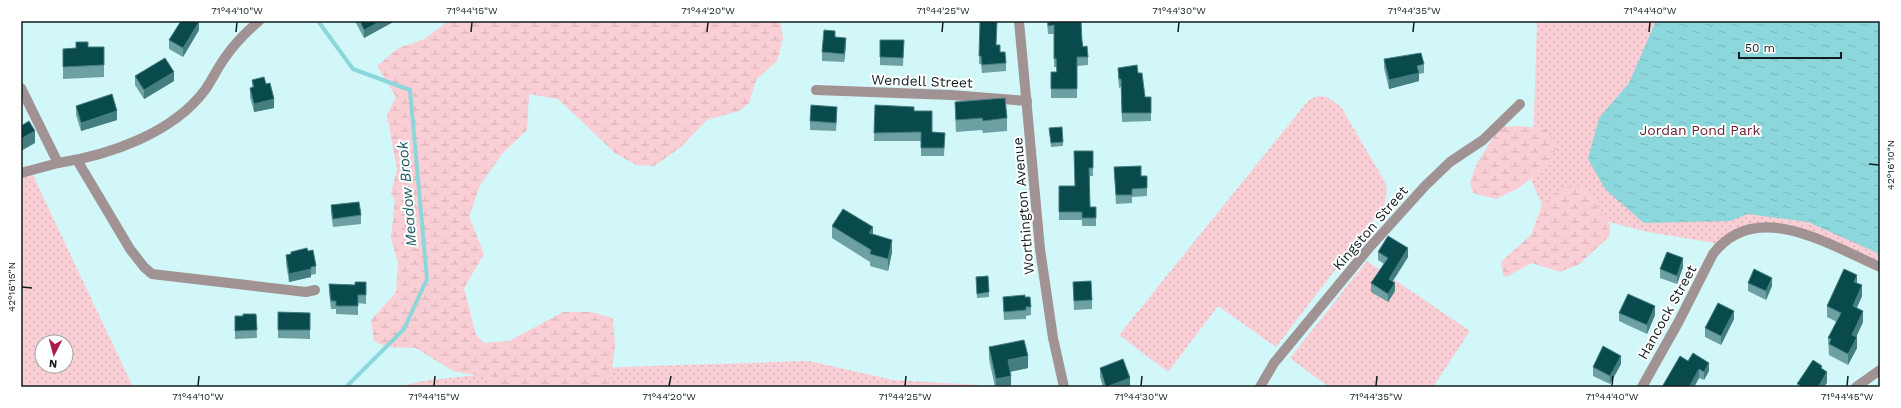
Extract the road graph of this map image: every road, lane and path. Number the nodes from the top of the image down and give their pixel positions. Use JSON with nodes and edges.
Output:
{"nodes":[{"id":1,"x":260,"y":21,"type":"edge"},
{"id":2,"x":1019,"y":21,"type":"edge"},
{"id":3,"x":21,"y":88,"type":"edge"},
{"id":4,"x":816,"y":90,"type":"dead end"},
{"id":5,"x":1027,"y":101,"type":"junction"},
{"id":6,"x":1520,"y":104,"type":"dead end"},
{"id":7,"x":77,"y":160,"type":"junction"},
{"id":8,"x":58,"y":163,"type":"junction"},
{"id":9,"x":21,"y":173,"type":"edge"},
{"id":10,"x":1880,"y":267,"type":"edge"},
{"id":11,"x":315,"y":290,"type":"dead end"},
{"id":12,"x":1880,"y":370,"type":"edge"},
{"id":13,"x":1064,"y":387,"type":"edge"},
{"id":14,"x":1260,"y":387,"type":"edge"},
{"id":15,"x":1642,"y":387,"type":"edge"},
{"id":16,"x":1856,"y":387,"type":"edge"}],
"edges":[{"from":1,"to":7,"type":"street"},
{"from":2,"to":5,"type":"street","name":"Worthington Avenue"},
{"from":3,"to":8,"type":"street"},
{"from":4,"to":5,"type":"street","name":"Wendell Street"},
{"from":5,"to":13,"type":"street","name":"Worthington Avenue"},
{"from":6,"to":14,"type":"street","name":"Kingston Street"},
{"from":7,"to":8,"type":"street"},
{"from":7,"to":11,"type":"street"},
{"from":8,"to":9,"type":"street"},
{"from":10,"to":15,"type":"street","name":"Hancock Street"},
{"from":12,"to":16,"type":"street"}]}
